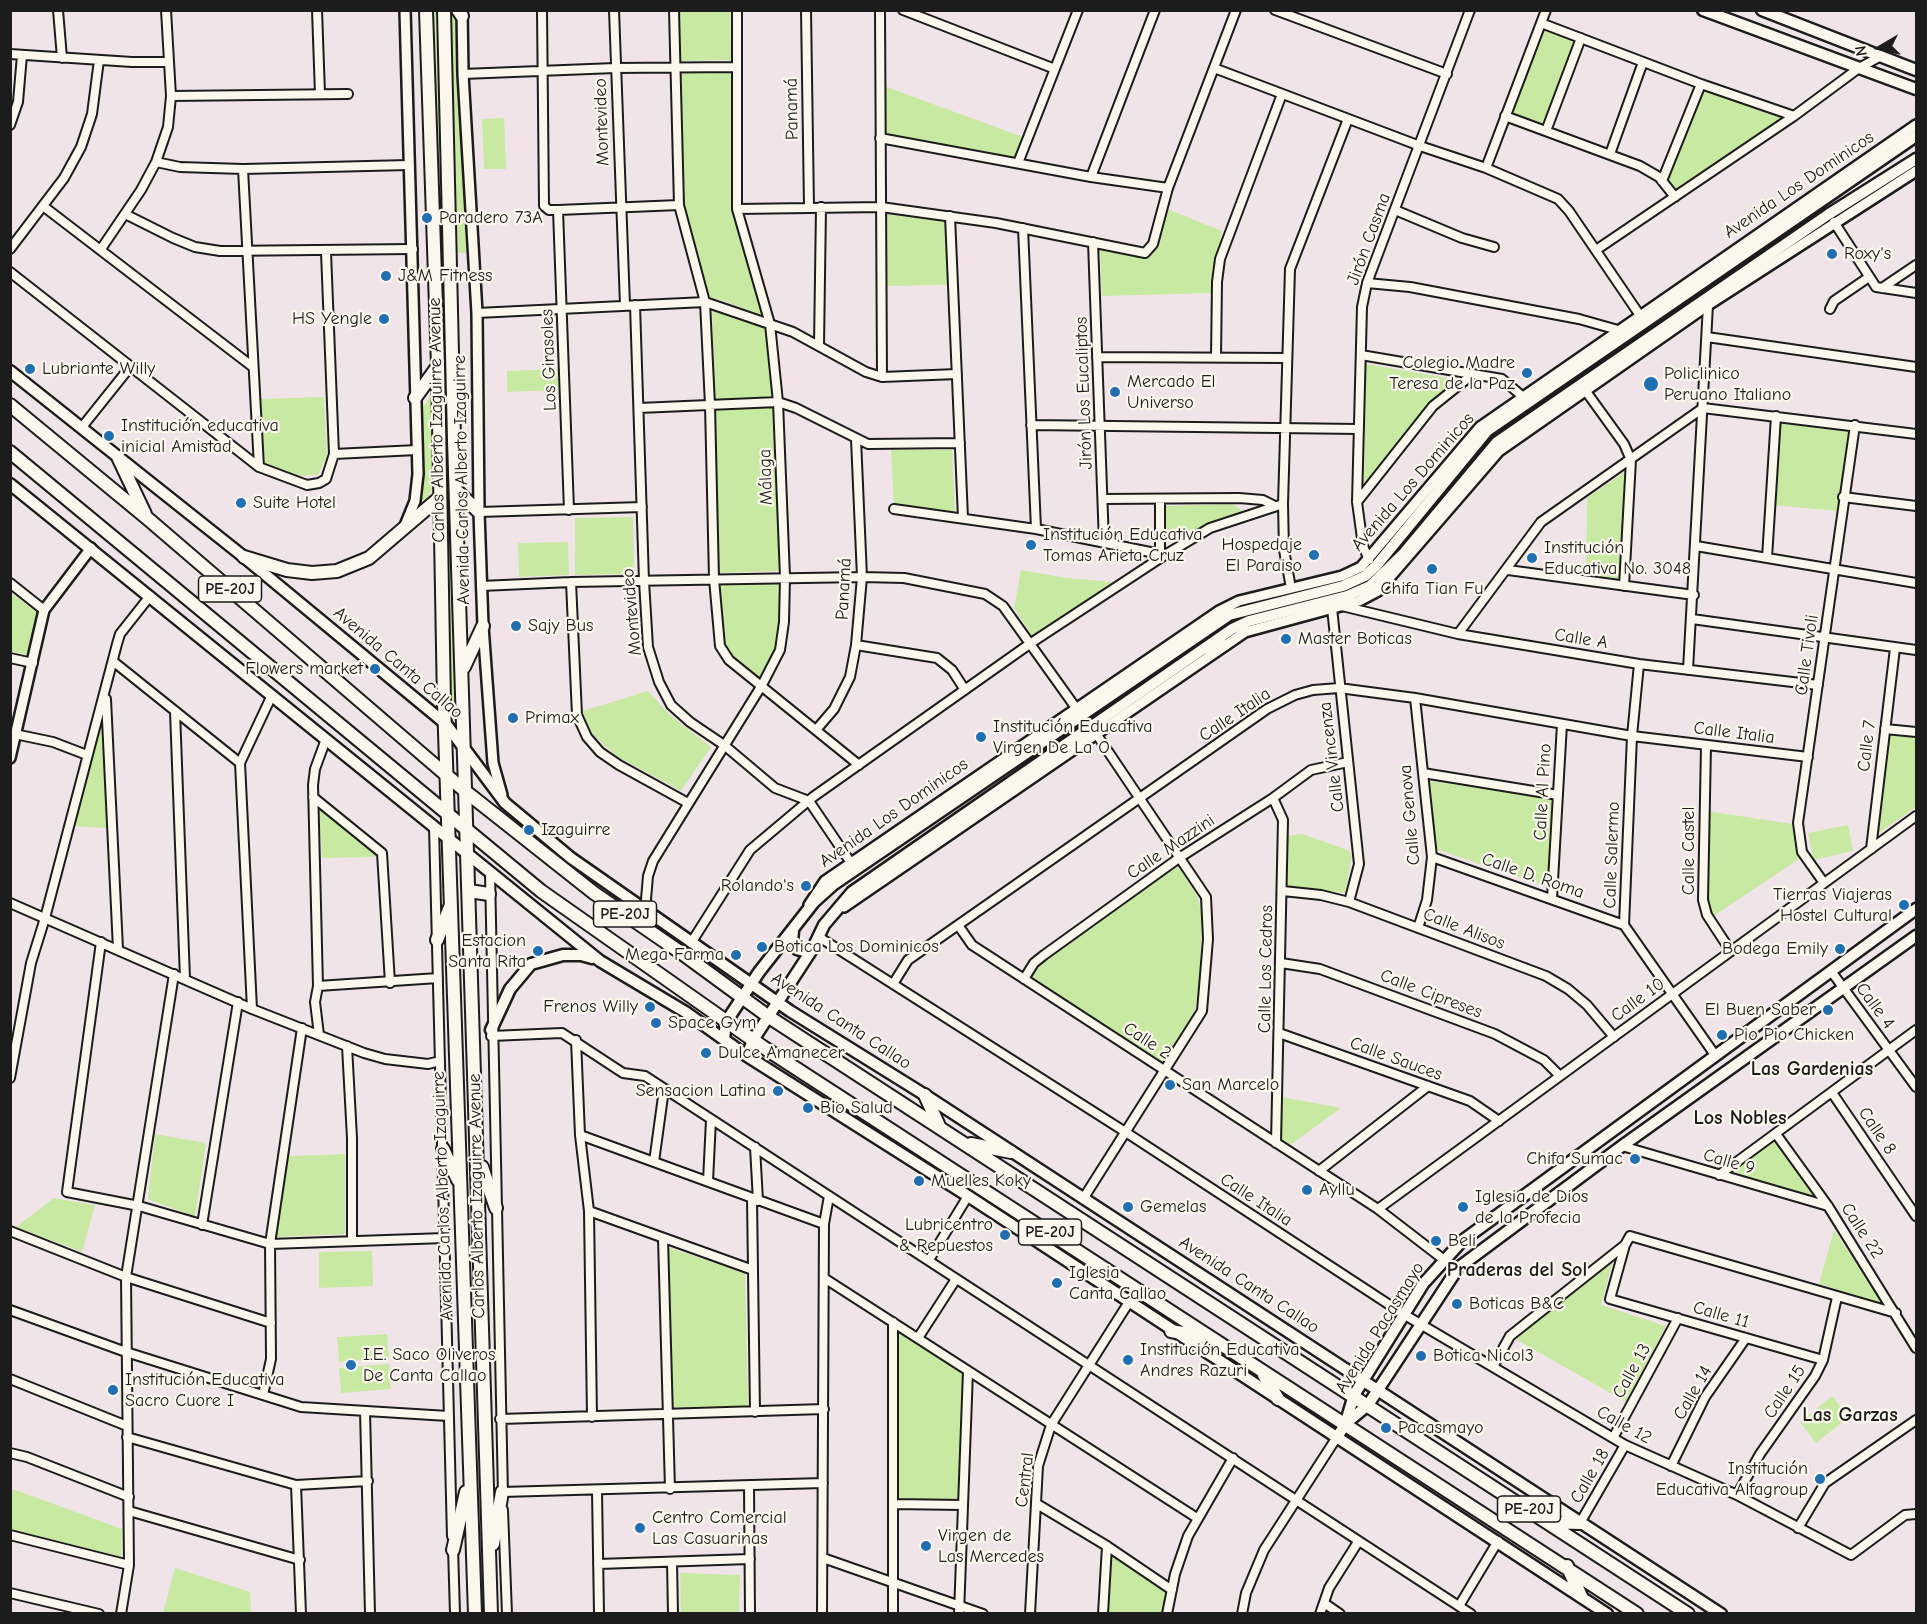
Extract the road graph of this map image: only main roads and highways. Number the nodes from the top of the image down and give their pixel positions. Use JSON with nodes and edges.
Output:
{"nodes":[{"id":1,"x":416,"y":10,"type":"edge"},
{"id":2,"x":426,"y":10,"type":"edge"},
{"id":3,"x":444,"y":10,"type":"edge"},
{"id":4,"x":1703,"y":10,"type":"edge"},
{"id":5,"x":1762,"y":10,"type":"edge"},
{"id":6,"x":427,"y":24,"type":"junction"},
{"id":7,"x":1917,"y":70,"type":"edge"},
{"id":8,"x":1917,"y":89,"type":"edge"},
{"id":9,"x":1917,"y":136,"type":"edge"},
{"id":10,"x":431,"y":156,"type":"junction"},
{"id":11,"x":1917,"y":159,"type":"edge"},
{"id":12,"x":448,"y":160,"type":"junction"},
{"id":13,"x":1664,"y":297,"type":"road end"},
{"id":14,"x":1653,"y":314,"type":"junction"},
{"id":15,"x":1624,"y":363,"type":"road end"},
{"id":16,"x":438,"y":366,"type":"junction"},
{"id":17,"x":1604,"y":367,"type":"junction"},
{"id":18,"x":10,"y":371,"type":"edge"},
{"id":19,"x":415,"y":398,"type":"road end"},
{"id":20,"x":10,"y":405,"type":"edge"},
{"id":21,"x":453,"y":440,"type":"junction"},
{"id":22,"x":438,"y":441,"type":"junction"},
{"id":23,"x":10,"y":452,"type":"edge"},
{"id":24,"x":118,"y":457,"type":"junction"},
{"id":25,"x":1452,"y":459,"type":"road end"},
{"id":26,"x":1445,"y":480,"type":"junction"},
{"id":27,"x":10,"y":484,"type":"edge"},
{"id":28,"x":457,"y":491,"type":"junction"},
{"id":29,"x":438,"y":499,"type":"junction"},
{"id":30,"x":479,"y":512,"type":"road end"},
{"id":31,"x":147,"y":518,"type":"junction"},
{"id":32,"x":1423,"y":543,"type":"road end"},
{"id":33,"x":1404,"y":553,"type":"junction"},
{"id":34,"x":244,"y":557,"type":"junction"},
{"id":35,"x":1267,"y":594,"type":"road end"},
{"id":36,"x":1255,"y":607,"type":"junction"},
{"id":37,"x":483,"y":626,"type":"road end"},
{"id":38,"x":1225,"y":645,"type":"road end"},
{"id":39,"x":1201,"y":650,"type":"junction"},
{"id":40,"x":462,"y":671,"type":"junction"},
{"id":41,"x":446,"y":724,"type":"junction"},
{"id":42,"x":464,"y":745,"type":"junction"},
{"id":43,"x":448,"y":774,"type":"junction"},
{"id":44,"x":465,"y":790,"type":"junction"},
{"id":45,"x":449,"y":813,"type":"junction"},
{"id":46,"x":467,"y":828,"type":"junction"},
{"id":47,"x":450,"y":840,"type":"junction"},
{"id":48,"x":468,"y":855,"type":"junction"},
{"id":49,"x":469,"y":891,"type":"junction"},
{"id":50,"x":489,"y":894,"type":"road end"},
{"id":51,"x":452,"y":903,"type":"junction"},
{"id":52,"x":1917,"y":909,"type":"edge"},
{"id":53,"x":794,"y":931,"type":"junction"},
{"id":54,"x":1917,"y":936,"type":"edge"},
{"id":55,"x":437,"y":940,"type":"road end"},
{"id":56,"x":813,"y":948,"type":"junction"},
{"id":57,"x":600,"y":961,"type":"junction"},
{"id":58,"x":751,"y":984,"type":"junction"},
{"id":59,"x":741,"y":998,"type":"junction"},
{"id":60,"x":778,"y":1003,"type":"junction"},
{"id":61,"x":769,"y":1017,"type":"junction"},
{"id":62,"x":726,"y":1022,"type":"junction"},
{"id":63,"x":491,"y":1033,"type":"road end"},
{"id":64,"x":724,"y":1039,"type":"junction"},
{"id":65,"x":753,"y":1040,"type":"junction"},
{"id":66,"x":747,"y":1056,"type":"junction"},
{"id":67,"x":925,"y":1095,"type":"junction"},
{"id":68,"x":940,"y":1127,"type":"junction"},
{"id":69,"x":963,"y":1142,"type":"junction"},
{"id":70,"x":443,"y":1149,"type":"road end"},
{"id":71,"x":477,"y":1152,"type":"junction"},
{"id":72,"x":1011,"y":1152,"type":"junction"},
{"id":73,"x":461,"y":1186,"type":"junction"},
{"id":74,"x":496,"y":1208,"type":"road end"},
{"id":75,"x":1171,"y":1330,"type":"junction"},
{"id":76,"x":1213,"y":1339,"type":"junction"},
{"id":77,"x":467,"y":1358,"type":"junction"},
{"id":78,"x":482,"y":1358,"type":"junction"},
{"id":79,"x":1377,"y":1359,"type":"junction"},
{"id":80,"x":1393,"y":1368,"type":"junction"},
{"id":81,"x":1262,"y":1372,"type":"junction"},
{"id":82,"x":1364,"y":1380,"type":"junction"},
{"id":83,"x":1378,"y":1390,"type":"junction"},
{"id":84,"x":1354,"y":1395,"type":"junction"},
{"id":85,"x":1278,"y":1399,"type":"junction"},
{"id":86,"x":1368,"y":1405,"type":"junction"},
{"id":87,"x":1345,"y":1425,"type":"junction"},
{"id":88,"x":1337,"y":1437,"type":"junction"},
{"id":89,"x":470,"y":1473,"type":"junction"},
{"id":90,"x":502,"y":1492,"type":"road end"},
{"id":91,"x":1549,"y":1522,"type":"junction"},
{"id":92,"x":1580,"y":1523,"type":"junction"},
{"id":93,"x":453,"y":1550,"type":"road end"},
{"id":94,"x":1566,"y":1565,"type":"junction"},
{"id":95,"x":489,"y":1569,"type":"junction"},
{"id":96,"x":1581,"y":1596,"type":"junction"},
{"id":97,"x":474,"y":1614,"type":"edge"},
{"id":98,"x":491,"y":1614,"type":"edge"},
{"id":99,"x":1607,"y":1614,"type":"edge"},
{"id":100,"x":1637,"y":1614,"type":"edge"},
{"id":101,"x":1688,"y":1614,"type":"edge"},
{"id":102,"x":1721,"y":1614,"type":"edge"}],
"edges":[{"from":1,"to":6,"type":"main road"},
{"from":2,"to":6,"type":"main road","name":"Carlos Alberto Izaguirre Avenue"},
{"from":3,"to":12,"type":"main road","name":"Carlos Alberto Izaguirre Avenue"},
{"from":4,"to":8,"type":"main road"},
{"from":5,"to":7,"type":"main road"},
{"from":6,"to":10,"type":"main road","name":"Carlos Alberto Izaguirre Avenue"},
{"from":9,"to":14,"type":"main road","name":"Avenida Los Dominicos"},
{"from":10,"to":12,"type":"main road"},
{"from":10,"to":16,"type":"main road","name":"Carlos Alberto Izaguirre Avenue"},
{"from":11,"to":17,"type":"main road","name":"Avenida Los Dominicos"},
{"from":12,"to":21,"type":"main road","name":"Carlos Alberto Izaguirre Avenue"},
{"from":13,"to":14,"type":"main road"},
{"from":14,"to":26,"type":"main road","name":"Avenida Los Dominicos"},
{"from":15,"to":17,"type":"main road"},
{"from":16,"to":19,"type":"main road"},
{"from":16,"to":22,"type":"main road","name":"Carlos Alberto Izaguirre Avenue"},
{"from":17,"to":33,"type":"main road","name":"Avenida Los Dominicos"},
{"from":18,"to":24,"type":"main road","name":"Avenida Canta Callao"},
{"from":20,"to":31,"type":"main road","name":"Avenida Canta Callao","number":"PE-20J"},
{"from":21,"to":22,"type":"main road"},
{"from":21,"to":28,"type":"main road","name":"Carlos Alberto Izaguirre Avenue"},
{"from":22,"to":29,"type":"main road","name":"Carlos Alberto Izaguirre Avenue"},
{"from":23,"to":45,"type":"main road","number":"PE-20J"},
{"from":24,"to":31,"type":"main road"},
{"from":24,"to":34,"type":"main road","name":"Avenida Canta Callao"},
{"from":25,"to":26,"type":"main road"},
{"from":26,"to":36,"type":"main road","name":"Avenida Los Dominicos"},
{"from":27,"to":47,"type":"main road"},
{"from":28,"to":30,"type":"main road"},
{"from":28,"to":40,"type":"main road","name":"Carlos Alberto Izaguirre Avenue"},
{"from":29,"to":34,"type":"main road"},
{"from":29,"to":41,"type":"main road","name":"Carlos Alberto Izaguirre Avenue"},
{"from":31,"to":43,"type":"main road","name":"Avenida Canta Callao","number":"PE-20J"},
{"from":32,"to":33,"type":"main road"},
{"from":33,"to":39,"type":"main road","name":"Avenida Los Dominicos"},
{"from":34,"to":41,"type":"main road","name":"Avenida Canta Callao"},
{"from":35,"to":36,"type":"main road"},
{"from":36,"to":53,"type":"main road","name":"Avenida Los Dominicos"},
{"from":37,"to":40,"type":"main road"},
{"from":38,"to":39,"type":"main road"},
{"from":39,"to":56,"type":"main road","name":"Avenida Los Dominicos"},
{"from":40,"to":42,"type":"main road","name":"Carlos Alberto Izaguirre Avenue"},
{"from":41,"to":42,"type":"main road","name":"Avenida Canta Callao"},
{"from":41,"to":43,"type":"main road","name":"Carlos Alberto Izaguirre Avenue"},
{"from":42,"to":44,"type":"main road","name":"Carlos Alberto Izaguirre Avenue"},
{"from":42,"to":58,"type":"main road","name":"Avenida Canta Callao"},
{"from":43,"to":44,"type":"main road","name":"Avenida Canta Callao","number":"PE-20J"},
{"from":43,"to":45,"type":"main road","name":"Carlos Alberto Izaguirre Avenue"},
{"from":44,"to":46,"type":"main road","name":"Carlos Alberto Izaguirre Avenue"},
{"from":44,"to":59,"type":"main road","name":"Avenida Canta Callao","number":"PE-20J"},
{"from":45,"to":46,"type":"main road","number":"PE-20J"},
{"from":45,"to":47,"type":"main road","name":"Avenida Carlos Alberto Izaguirre"},
{"from":46,"to":48,"type":"main road","name":"Avenida Carlos Alberto Izaguirre"},
{"from":46,"to":62,"type":"main road","number":"PE-20J"},
{"from":47,"to":48,"type":"main road"},
{"from":47,"to":51,"type":"main road","name":"Avenida Carlos Alberto Izaguirre"},
{"from":48,"to":49,"type":"main road","name":"Avenida Carlos Alberto Izaguirre"},
{"from":48,"to":57,"type":"main road"},
{"from":49,"to":50,"type":"main road"},
{"from":49,"to":71,"type":"main road","name":"Avenida Carlos Alberto Izaguirre"},
{"from":51,"to":55,"type":"main road"},
{"from":51,"to":73,"type":"main road","name":"Avenida Carlos Alberto Izaguirre"},
{"from":52,"to":79,"type":"main road","name":"Avenida Pacasmayo"},
{"from":53,"to":56,"type":"main road"},
{"from":53,"to":58,"type":"main road","name":"Avenida Los Dominicos"},
{"from":54,"to":80,"type":"main road","name":"Avenida Pacasmayo"},
{"from":56,"to":60,"type":"main road","name":"Avenida Los Dominicos"},
{"from":57,"to":63,"type":"main road"},
{"from":57,"to":64,"type":"main road"},
{"from":58,"to":59,"type":"main road","name":"Avenida Los Dominicos"},
{"from":58,"to":60,"type":"main road","name":"Avenida Canta Callao"},
{"from":59,"to":61,"type":"main road","name":"Avenida Canta Callao","number":"PE-20J"},
{"from":59,"to":62,"type":"main road","name":"Avenida Los Dominicos"},
{"from":60,"to":61,"type":"main road","name":"Avenida Los Dominicos"},
{"from":60,"to":67,"type":"main road","name":"Avenida Canta Callao"},
{"from":61,"to":65,"type":"main road","name":"Avenida Los Dominicos"},
{"from":61,"to":68,"type":"main road","name":"Avenida Canta Callao","number":"PE-20J"},
{"from":62,"to":64,"type":"main road","name":"Avenida Los Dominicos"},
{"from":62,"to":65,"type":"main road","number":"PE-20J"},
{"from":64,"to":66,"type":"main road"},
{"from":65,"to":66,"type":"main road","name":"Avenida Los Dominicos"},
{"from":65,"to":76,"type":"main road","number":"PE-20J"},
{"from":66,"to":75,"type":"main road"},
{"from":67,"to":68,"type":"main road"},
{"from":67,"to":72,"type":"main road","name":"Avenida Canta Callao"},
{"from":68,"to":69,"type":"main road","name":"Avenida Canta Callao","number":"PE-20J"},
{"from":69,"to":72,"type":"main road"},
{"from":69,"to":84,"type":"main road","name":"Avenida Canta Callao","number":"PE-20J"},
{"from":70,"to":73,"type":"main road"},
{"from":71,"to":74,"type":"main road"},
{"from":71,"to":78,"type":"main road","name":"Avenida Carlos Alberto Izaguirre"},
{"from":72,"to":82,"type":"main road","name":"Avenida Canta Callao"},
{"from":73,"to":77,"type":"main road","name":"Avenida Carlos Alberto Izaguirre"},
{"from":75,"to":76,"type":"main road"},
{"from":75,"to":85,"type":"main road"},
{"from":76,"to":81,"type":"main road","number":"PE-20J"},
{"from":77,"to":78,"type":"main road"},
{"from":77,"to":89,"type":"main road","name":"Avenida Carlos Alberto Izaguirre"},
{"from":78,"to":95,"type":"main road","name":"Avenida Carlos Alberto Izaguirre"},
{"from":79,"to":80,"type":"main road"},
{"from":79,"to":82,"type":"main road","name":"Avenida Pacasmayo"},
{"from":80,"to":83,"type":"main road","name":"Avenida Pacasmayo"},
{"from":81,"to":85,"type":"main road"},
{"from":81,"to":87,"type":"main road","number":"PE-20J"},
{"from":82,"to":83,"type":"main road","name":"Avenida Canta Callao"},
{"from":82,"to":84,"type":"main road","name":"Avenida Pacasmayo"},
{"from":83,"to":86,"type":"main road","name":"Avenida Pacasmayo"},
{"from":83,"to":92,"type":"main road","name":"Avenida Canta Callao"},
{"from":84,"to":86,"type":"main road","name":"Avenida Canta Callao","number":"PE-20J"},
{"from":84,"to":87,"type":"main road","name":"Avenida Pacasmayo"},
{"from":85,"to":88,"type":"main road"},
{"from":86,"to":87,"type":"main road","name":"Avenida Pacasmayo"},
{"from":86,"to":91,"type":"main road","name":"Avenida Canta Callao","number":"PE-20J"},
{"from":87,"to":88,"type":"main road"},
{"from":87,"to":94,"type":"main road","number":"PE-20J"},
{"from":88,"to":96,"type":"main road"},
{"from":89,"to":93,"type":"main road"},
{"from":89,"to":97,"type":"main road","name":"Avenida Carlos Alberto Izaguirre"},
{"from":90,"to":95,"type":"main road"},
{"from":91,"to":92,"type":"main road"},
{"from":91,"to":101,"type":"main road","name":"Avenida Canta Callao","number":"PE-20J"},
{"from":92,"to":102,"type":"main road","name":"Avenida Canta Callao"},
{"from":94,"to":96,"type":"main road"},
{"from":94,"to":100,"type":"main road","number":"PE-20J"},
{"from":95,"to":98,"type":"main road","name":"Avenida Carlos Alberto Izaguirre"},
{"from":96,"to":99,"type":"main road"}]}
